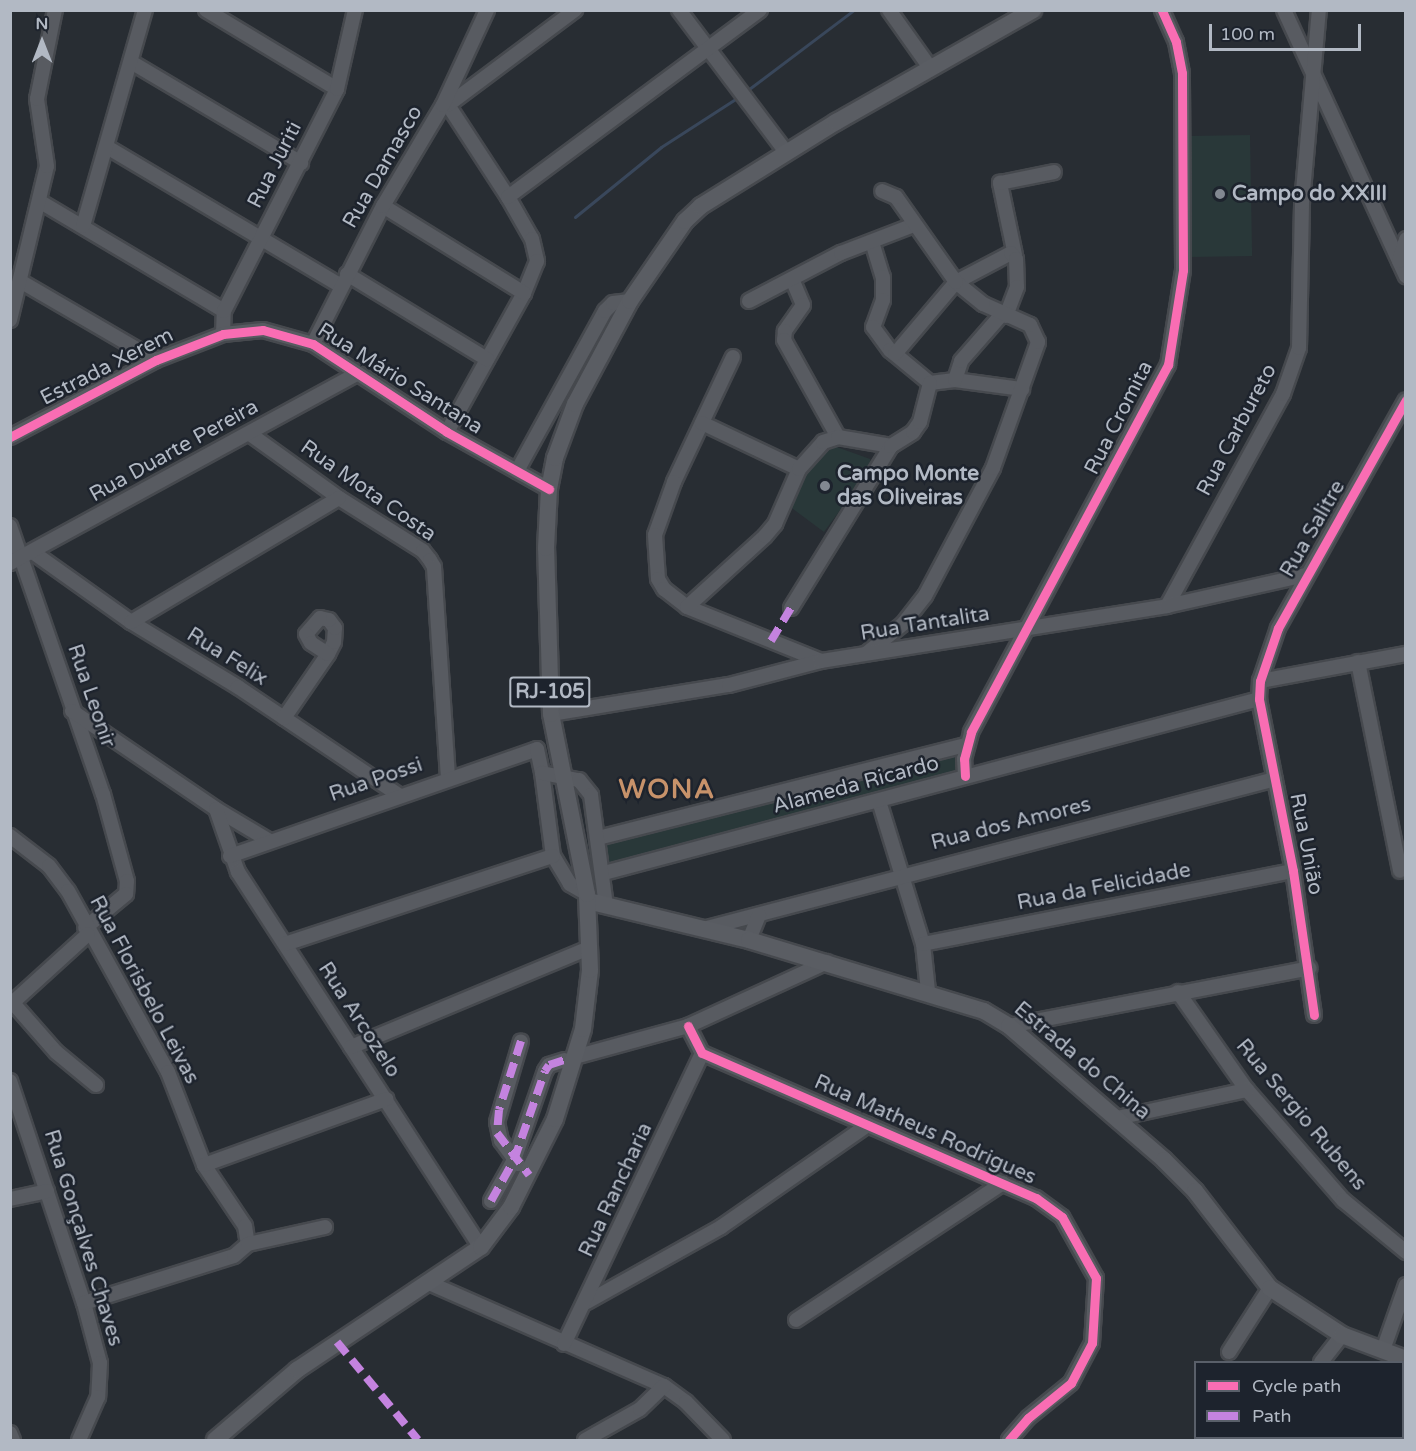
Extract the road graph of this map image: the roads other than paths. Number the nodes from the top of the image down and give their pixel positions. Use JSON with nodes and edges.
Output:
{"nodes":[{"id":1,"x":55,"y":10,"type":"edge"},
{"id":2,"x":145,"y":10,"type":"edge"},
{"id":3,"x":206,"y":10,"type":"edge"},
{"id":4,"x":355,"y":10,"type":"edge"},
{"id":5,"x":487,"y":10,"type":"edge"},
{"id":6,"x":575,"y":10,"type":"edge"},
{"id":7,"x":680,"y":10,"type":"edge"},
{"id":8,"x":760,"y":10,"type":"edge"},
{"id":9,"x":889,"y":10,"type":"edge"},
{"id":10,"x":1033,"y":10,"type":"edge"},
{"id":11,"x":1162,"y":10,"type":"edge"},
{"id":12,"x":1284,"y":10,"type":"edge"},
{"id":13,"x":1319,"y":10,"type":"edge"},
{"id":14,"x":709,"y":50,"type":"junction"},
{"id":15,"x":131,"y":62,"type":"junction"},
{"id":16,"x":931,"y":69,"type":"junction"},
{"id":17,"x":1315,"y":81,"type":"junction"},
{"id":18,"x":337,"y":88,"type":"junction"},
{"id":19,"x":446,"y":105,"type":"junction"},
{"id":20,"x":107,"y":147,"type":"junction"},
{"id":21,"x":786,"y":152,"type":"junction"},
{"id":22,"x":301,"y":164,"type":"junction"},
{"id":23,"x":1054,"y":172,"type":"dead end"},
{"id":24,"x":882,"y":191,"type":"dead end"},
{"id":25,"x":508,"y":197,"type":"junction"},
{"id":26,"x":39,"y":201,"type":"junction"},
{"id":27,"x":383,"y":206,"type":"junction"},
{"id":28,"x":914,"y":225,"type":"junction"},
{"id":29,"x":83,"y":226,"type":"junction"},
{"id":30,"x":259,"y":239,"type":"junction"},
{"id":31,"x":1406,"y":239,"type":"edge"},
{"id":32,"x":872,"y":242,"type":"junction"},
{"id":33,"x":1014,"y":255,"type":"junction"},
{"id":34,"x":1399,"y":261,"type":"junction"},
{"id":35,"x":1406,"y":276,"type":"edge"},
{"id":36,"x":792,"y":279,"type":"junction"},
{"id":37,"x":344,"y":280,"type":"junction"},
{"id":38,"x":20,"y":281,"type":"junction"},
{"id":39,"x":956,"y":282,"type":"junction"},
{"id":40,"x":524,"y":293,"type":"junction"},
{"id":41,"x":749,"y":301,"type":"dead end"},
{"id":42,"x":630,"y":302,"type":"junction"},
{"id":43,"x":224,"y":311,"type":"junction"},
{"id":44,"x":1004,"y":315,"type":"junction"},
{"id":45,"x":10,"y":320,"type":"edge"},
{"id":46,"x":223,"y":334,"type":"junction"},
{"id":47,"x":313,"y":344,"type":"junction"},
{"id":48,"x":895,"y":354,"type":"junction"},
{"id":49,"x":733,"y":357,"type":"dead end"},
{"id":50,"x":487,"y":358,"type":"junction"},
{"id":51,"x":156,"y":360,"type":"junction"},
{"id":52,"x":357,"y":374,"type":"junction"},
{"id":53,"x":955,"y":380,"type":"junction"},
{"id":54,"x":930,"y":383,"type":"junction"},
{"id":55,"x":1022,"y":389,"type":"junction"},
{"id":56,"x":1406,"y":400,"type":"edge"},
{"id":57,"x":702,"y":423,"type":"junction"},
{"id":58,"x":447,"y":432,"type":"junction"},
{"id":59,"x":250,"y":434,"type":"junction"},
{"id":60,"x":10,"y":437,"type":"edge"},
{"id":61,"x":838,"y":437,"type":"junction"},
{"id":62,"x":891,"y":446,"type":"junction"},
{"id":63,"x":799,"y":469,"type":"junction"},
{"id":64,"x":517,"y":471,"type":"junction"},
{"id":65,"x":549,"y":489,"type":"junction"},
{"id":66,"x":339,"y":498,"type":"junction"},
{"id":67,"x":10,"y":526,"type":"edge"},
{"id":68,"x":23,"y":559,"type":"edge"},
{"id":69,"x":1306,"y":575,"type":"junction"},
{"id":70,"x":1167,"y":606,"type":"junction"},
{"id":71,"x":687,"y":607,"type":"junction"},
{"id":72,"x":791,"y":608,"type":"dead end"},
{"id":73,"x":131,"y":622,"type":"junction"},
{"id":74,"x":1026,"y":629,"type":"junction"},
{"id":75,"x":328,"y":654,"type":"dead end"},
{"id":76,"x":1406,"y":654,"type":"edge"},
{"id":77,"x":866,"y":655,"type":"junction"},
{"id":78,"x":821,"y":662,"type":"junction"},
{"id":79,"x":1358,"y":662,"type":"junction"},
{"id":80,"x":1260,"y":681,"type":"junction"},
{"id":81,"x":1259,"y":699,"type":"junction"},
{"id":82,"x":72,"y":711,"type":"junction"},
{"id":83,"x":551,"y":714,"type":"junction"},
{"id":84,"x":284,"y":718,"type":"junction"},
{"id":85,"x":966,"y":745,"type":"junction"},
{"id":86,"x":540,"y":761,"type":"junction"},
{"id":87,"x":559,"y":766,"type":"junction"},
{"id":88,"x":965,"y":776,"type":"junction"},
{"id":89,"x":448,"y":777,"type":"junction"},
{"id":90,"x":1275,"y":779,"type":"junction"},
{"id":91,"x":399,"y":795,"type":"junction"},
{"id":92,"x":879,"y":801,"type":"junction"},
{"id":93,"x":216,"y":809,"type":"junction"},
{"id":94,"x":10,"y":836,"type":"edge"},
{"id":95,"x":598,"y":838,"type":"junction"},
{"id":96,"x":268,"y":840,"type":"junction"},
{"id":97,"x":230,"y":856,"type":"junction"},
{"id":98,"x":553,"y":856,"type":"junction"},
{"id":99,"x":1400,"y":871,"type":"dead end"},
{"id":100,"x":1293,"y":872,"type":"junction"},
{"id":101,"x":604,"y":873,"type":"junction"},
{"id":102,"x":898,"y":874,"type":"junction"},
{"id":103,"x":588,"y":898,"type":"junction"},
{"id":104,"x":606,"y":906,"type":"junction"},
{"id":105,"x":759,"y":915,"type":"junction"},
{"id":106,"x":702,"y":929,"type":"junction"},
{"id":107,"x":87,"y":931,"type":"junction"},
{"id":108,"x":749,"y":940,"type":"junction"},
{"id":109,"x":285,"y":944,"type":"junction"},
{"id":110,"x":923,"y":944,"type":"junction"},
{"id":111,"x":590,"y":948,"type":"junction"},
{"id":112,"x":827,"y":962,"type":"junction"},
{"id":113,"x":1309,"y":968,"type":"junction"},
{"id":114,"x":928,"y":991,"type":"junction"},
{"id":115,"x":1178,"y":992,"type":"junction"},
{"id":116,"x":12,"y":1004,"type":"edge"},
{"id":117,"x":1314,"y":1015,"type":"dead end"},
{"id":118,"x":688,"y":1026,"type":"junction"},
{"id":119,"x":1009,"y":1026,"type":"junction"},
{"id":120,"x":521,"y":1041,"type":"dead end"},
{"id":121,"x":351,"y":1047,"type":"junction"},
{"id":122,"x":702,"y":1053,"type":"junction"},
{"id":123,"x":569,"y":1059,"type":"junction"},
{"id":124,"x":10,"y":1081,"type":"edge"},
{"id":125,"x":96,"y":1085,"type":"dead end"},
{"id":126,"x":1247,"y":1090,"type":"junction"},
{"id":127,"x":386,"y":1099,"type":"junction"},
{"id":128,"x":1117,"y":1118,"type":"junction"},
{"id":129,"x":868,"y":1125,"type":"junction"},
{"id":130,"x":514,"y":1160,"type":"junction"},
{"id":131,"x":204,"y":1165,"type":"junction"},
{"id":132,"x":529,"y":1175,"type":"junction"},
{"id":133,"x":1003,"y":1183,"type":"junction"},
{"id":134,"x":47,"y":1191,"type":"junction"},
{"id":135,"x":10,"y":1199,"type":"edge"},
{"id":136,"x":491,"y":1201,"type":"dead end"},
{"id":137,"x":325,"y":1227,"type":"dead end"},
{"id":138,"x":249,"y":1244,"type":"junction"},
{"id":139,"x":481,"y":1247,"type":"junction"},
{"id":140,"x":1406,"y":1252,"type":"edge"},
{"id":141,"x":435,"y":1281,"type":"junction"},
{"id":142,"x":1406,"y":1285,"type":"edge"},
{"id":143,"x":1270,"y":1288,"type":"junction"},
{"id":144,"x":587,"y":1302,"type":"junction"},
{"id":145,"x":84,"y":1303,"type":"junction"},
{"id":146,"x":796,"y":1320,"type":"dead end"},
{"id":147,"x":1342,"y":1335,"type":"junction"},
{"id":148,"x":564,"y":1344,"type":"junction"},
{"id":149,"x":1383,"y":1350,"type":"junction"},
{"id":150,"x":1229,"y":1352,"type":"dead end"},
{"id":151,"x":1406,"y":1359,"type":"edge"},
{"id":152,"x":1322,"y":1361,"type":"edge"},
{"id":153,"x":664,"y":1386,"type":"junction"},
{"id":154,"x":10,"y":1433,"type":"edge"},
{"id":155,"x":13,"y":1440,"type":"edge"},
{"id":156,"x":79,"y":1440,"type":"edge"},
{"id":157,"x":215,"y":1440,"type":"edge"},
{"id":158,"x":585,"y":1440,"type":"edge"},
{"id":159,"x":723,"y":1440,"type":"edge"},
{"id":160,"x":1009,"y":1440,"type":"edge"}],
"edges":[{"from":1,"to":26,"type":"street"},
{"from":2,"to":15,"type":"street"},
{"from":3,"to":18,"type":"street"},
{"from":4,"to":18,"type":"street","name":"Rua Juriti"},
{"from":5,"to":19,"type":"street","name":"Rua Damasco"},
{"from":6,"to":19,"type":"street"},
{"from":7,"to":14,"type":"street"},
{"from":8,"to":14,"type":"street"},
{"from":9,"to":16,"type":"street"},
{"from":10,"to":16,"type":"main road","number":"RJ-105"},
{"from":11,"to":74,"type":"street","name":"Rua Cromita"},
{"from":12,"to":17,"type":"street"},
{"from":13,"to":17,"type":"street","name":"Rua Carbureto"},
{"from":14,"to":21,"type":"street"},
{"from":14,"to":25,"type":"street"},
{"from":15,"to":20,"type":"street"},
{"from":15,"to":22,"type":"street"},
{"from":16,"to":21,"type":"main road","number":"RJ-105"},
{"from":17,"to":34,"type":"street"},
{"from":17,"to":70,"type":"street","name":"Rua Carbureto"},
{"from":18,"to":22,"type":"street","name":"Rua Juriti"},
{"from":19,"to":25,"type":"street"},
{"from":19,"to":27,"type":"street","name":"Rua Damasco"},
{"from":20,"to":29,"type":"street"},
{"from":20,"to":30,"type":"street"},
{"from":21,"to":42,"type":"main road","number":"RJ-105"},
{"from":22,"to":30,"type":"street","name":"Rua Juriti"},
{"from":23,"to":33,"type":"street"},
{"from":24,"to":28,"type":"street"},
{"from":25,"to":40,"type":"street"},
{"from":26,"to":29,"type":"street"},
{"from":26,"to":38,"type":"street"},
{"from":27,"to":37,"type":"street","name":"Rua Damasco"},
{"from":27,"to":40,"type":"street"},
{"from":28,"to":32,"type":"street"},
{"from":28,"to":39,"type":"street"},
{"from":29,"to":43,"type":"street"},
{"from":30,"to":37,"type":"street"},
{"from":30,"to":43,"type":"street","name":"Rua Juriti"},
{"from":31,"to":34,"type":"street"},
{"from":32,"to":36,"type":"street"},
{"from":32,"to":48,"type":"street"},
{"from":33,"to":39,"type":"street"},
{"from":33,"to":44,"type":"street"},
{"from":34,"to":35,"type":"street"},
{"from":36,"to":41,"type":"street"},
{"from":36,"to":61,"type":"street"},
{"from":37,"to":47,"type":"street","name":"Rua Damasco"},
{"from":37,"to":50,"type":"street"},
{"from":38,"to":45,"type":"street"},
{"from":38,"to":51,"type":"street"},
{"from":39,"to":44,"type":"street"},
{"from":39,"to":48,"type":"street"},
{"from":40,"to":50,"type":"street"},
{"from":42,"to":64,"type":"street"},
{"from":42,"to":65,"type":"main road","number":"RJ-105"},
{"from":43,"to":46,"type":"street","name":"Rua Juriti"},
{"from":44,"to":53,"type":"street"},
{"from":44,"to":55,"type":"street"},
{"from":46,"to":47,"type":"street","name":"Rua Mário Santana"},
{"from":46,"to":51,"type":"street","name":"Estrada Xerem"},
{"from":47,"to":52,"type":"street","name":"Rua Mário Santana"},
{"from":48,"to":54,"type":"street"},
{"from":49,"to":57,"type":"street"},
{"from":50,"to":58,"type":"street"},
{"from":51,"to":60,"type":"street","name":"Estrada Xerem"},
{"from":52,"to":58,"type":"street","name":"Rua Mário Santana"},
{"from":52,"to":59,"type":"street","name":"Rua Duarte Pereira"},
{"from":53,"to":54,"type":"street"},
{"from":53,"to":55,"type":"street"},
{"from":54,"to":62,"type":"street"},
{"from":55,"to":77,"type":"street"},
{"from":56,"to":69,"type":"street","name":"Rua Salitre"},
{"from":57,"to":63,"type":"street"},
{"from":57,"to":71,"type":"street"},
{"from":58,"to":64,"type":"street","name":"Rua Mário Santana"},
{"from":59,"to":66,"type":"street","name":"Rua Mota Costa"},
{"from":59,"to":68,"type":"street","name":"Rua Duarte Pereira"},
{"from":61,"to":62,"type":"street"},
{"from":61,"to":63,"type":"street"},
{"from":62,"to":72,"type":"street"},
{"from":63,"to":71,"type":"street"},
{"from":64,"to":65,"type":"street","name":"Rua Mário Santana"},
{"from":65,"to":83,"type":"main road","number":"RJ-105"},
{"from":66,"to":73,"type":"street"},
{"from":66,"to":89,"type":"street","name":"Rua Mota Costa"},
{"from":67,"to":68,"type":"street","name":"Rua Leonir"},
{"from":68,"to":73,"type":"street","name":"Rua Felix"},
{"from":68,"to":82,"type":"street","name":"Rua Leonir"},
{"from":69,"to":70,"type":"street","name":"Rua Tantalita"},
{"from":69,"to":80,"type":"street","name":"Rua Salitre"},
{"from":70,"to":74,"type":"street","name":"Rua Tantalita"},
{"from":71,"to":78,"type":"street"},
{"from":73,"to":84,"type":"street","name":"Rua Felix"},
{"from":74,"to":77,"type":"street","name":"Rua Tantalita"},
{"from":74,"to":85,"type":"street","name":"Rua Cromita"},
{"from":75,"to":84,"type":"street"},
{"from":76,"to":79,"type":"street"},
{"from":77,"to":78,"type":"street","name":"Rua Tantalita"},
{"from":78,"to":83,"type":"street","name":"Rua Tantalita"},
{"from":79,"to":80,"type":"street"},
{"from":79,"to":99,"type":"street"},
{"from":80,"to":81,"type":"street","name":"Rua União"},
{"from":81,"to":88,"type":"street","name":"Alameda Ricardo"},
{"from":81,"to":90,"type":"street","name":"Rua União"},
{"from":82,"to":93,"type":"street"},
{"from":82,"to":107,"type":"street","name":"Rua Leonir"},
{"from":83,"to":87,"type":"main road","number":"RJ-105"},
{"from":84,"to":91,"type":"street","name":"Rua Felix"},
{"from":85,"to":88,"type":"street","name":"Rua Cromita"},
{"from":85,"to":95,"type":"street","name":"Alameda Ricardo"},
{"from":86,"to":87,"type":"street","name":"Rua Possi"},
{"from":86,"to":89,"type":"street","name":"Rua Possi"},
{"from":86,"to":98,"type":"street"},
{"from":87,"to":95,"type":"street"},
{"from":87,"to":103,"type":"main road","number":"RJ-105"},
{"from":88,"to":92,"type":"street","name":"Alameda Ricardo"},
{"from":89,"to":91,"type":"street","name":"Rua Possi"},
{"from":90,"to":100,"type":"street","name":"Rua União"},
{"from":90,"to":102,"type":"street","name":"Rua dos Amores"},
{"from":91,"to":96,"type":"street","name":"Rua Possi"},
{"from":92,"to":101,"type":"street","name":"Alameda Ricardo"},
{"from":92,"to":102,"type":"street"},
{"from":93,"to":96,"type":"street"},
{"from":93,"to":97,"type":"street","name":"Rua Arcozelo"},
{"from":94,"to":107,"type":"street","name":"Rua Florisbelo Leivas"},
{"from":95,"to":101,"type":"street"},
{"from":96,"to":97,"type":"street","name":"Rua Possi"},
{"from":97,"to":109,"type":"street","name":"Rua Arcozelo"},
{"from":98,"to":103,"type":"street"},
{"from":98,"to":109,"type":"street"},
{"from":100,"to":110,"type":"street","name":"Rua da Felicidade"},
{"from":100,"to":113,"type":"street","name":"Rua União"},
{"from":101,"to":104,"type":"street"},
{"from":102,"to":105,"type":"street","name":"Rua dos Amores"},
{"from":102,"to":110,"type":"street"},
{"from":103,"to":104,"type":"main road","name":"Estrada do China"},
{"from":103,"to":111,"type":"main road","number":"RJ-105"},
{"from":104,"to":106,"type":"main road","name":"Estrada do China"},
{"from":105,"to":106,"type":"street","name":"Rua dos Amores"},
{"from":105,"to":108,"type":"street"},
{"from":106,"to":108,"type":"main road","name":"Estrada do China"},
{"from":107,"to":116,"type":"street"},
{"from":107,"to":131,"type":"street","name":"Rua Florisbelo Leivas"},
{"from":108,"to":112,"type":"main road","name":"Estrada do China"},
{"from":109,"to":121,"type":"street","name":"Rua Arcozelo"},
{"from":110,"to":114,"type":"street"},
{"from":111,"to":121,"type":"street"},
{"from":111,"to":123,"type":"main road","number":"RJ-105"},
{"from":112,"to":114,"type":"main road","name":"Estrada do China"},
{"from":112,"to":118,"type":"street"},
{"from":113,"to":115,"type":"street"},
{"from":113,"to":117,"type":"street","name":"Rua União"},
{"from":114,"to":119,"type":"main road","name":"Estrada do China"},
{"from":115,"to":119,"type":"street"},
{"from":115,"to":126,"type":"street","name":"Rua Sergio Rubens"},
{"from":116,"to":125,"type":"street"},
{"from":118,"to":122,"type":"street"},
{"from":118,"to":123,"type":"street"},
{"from":119,"to":128,"type":"main road","name":"Estrada do China"},
{"from":120,"to":130,"type":"street"},
{"from":121,"to":127,"type":"street","name":"Rua Arcozelo"},
{"from":122,"to":129,"type":"street","name":"Rua Matheus Rodrigues"},
{"from":122,"to":144,"type":"street","name":"Rua Rancharia"},
{"from":123,"to":130,"type":"street"},
{"from":123,"to":132,"type":"main road","number":"RJ-105"},
{"from":124,"to":134,"type":"street","name":"Rua Gonçalves Chaves"},
{"from":126,"to":128,"type":"street"},
{"from":126,"to":140,"type":"street","name":"Rua Sergio Rubens"},
{"from":127,"to":131,"type":"street"},
{"from":127,"to":139,"type":"street","name":"Rua Arcozelo"},
{"from":128,"to":143,"type":"main road","name":"Estrada do China"},
{"from":129,"to":133,"type":"street","name":"Rua Matheus Rodrigues"},
{"from":129,"to":144,"type":"street"},
{"from":130,"to":132,"type":"street"},
{"from":130,"to":136,"type":"street"},
{"from":131,"to":138,"type":"street","name":"Rua Florisbelo Leivas"},
{"from":132,"to":139,"type":"main road","number":"RJ-105"},
{"from":133,"to":146,"type":"street"},
{"from":133,"to":160,"type":"street","name":"Rua Matheus Rodrigues"},
{"from":134,"to":135,"type":"street"},
{"from":134,"to":145,"type":"street","name":"Rua Gonçalves Chaves"},
{"from":137,"to":138,"type":"street"},
{"from":138,"to":145,"type":"street"},
{"from":139,"to":141,"type":"main road","number":"RJ-105"},
{"from":141,"to":148,"type":"street"},
{"from":141,"to":157,"type":"main road","number":"RJ-105"},
{"from":142,"to":149,"type":"street"},
{"from":143,"to":147,"type":"main road","name":"Estrada do China"},
{"from":143,"to":150,"type":"street"},
{"from":144,"to":148,"type":"street","name":"Rua Rancharia"},
{"from":145,"to":156,"type":"street","name":"Rua Gonçalves Chaves"},
{"from":147,"to":149,"type":"main road","name":"Estrada do China"},
{"from":147,"to":152,"type":"street"},
{"from":148,"to":153,"type":"street"},
{"from":149,"to":151,"type":"main road","name":"Estrada do China"},
{"from":153,"to":158,"type":"street"},
{"from":153,"to":159,"type":"street"},
{"from":154,"to":155,"type":"street"}]}
